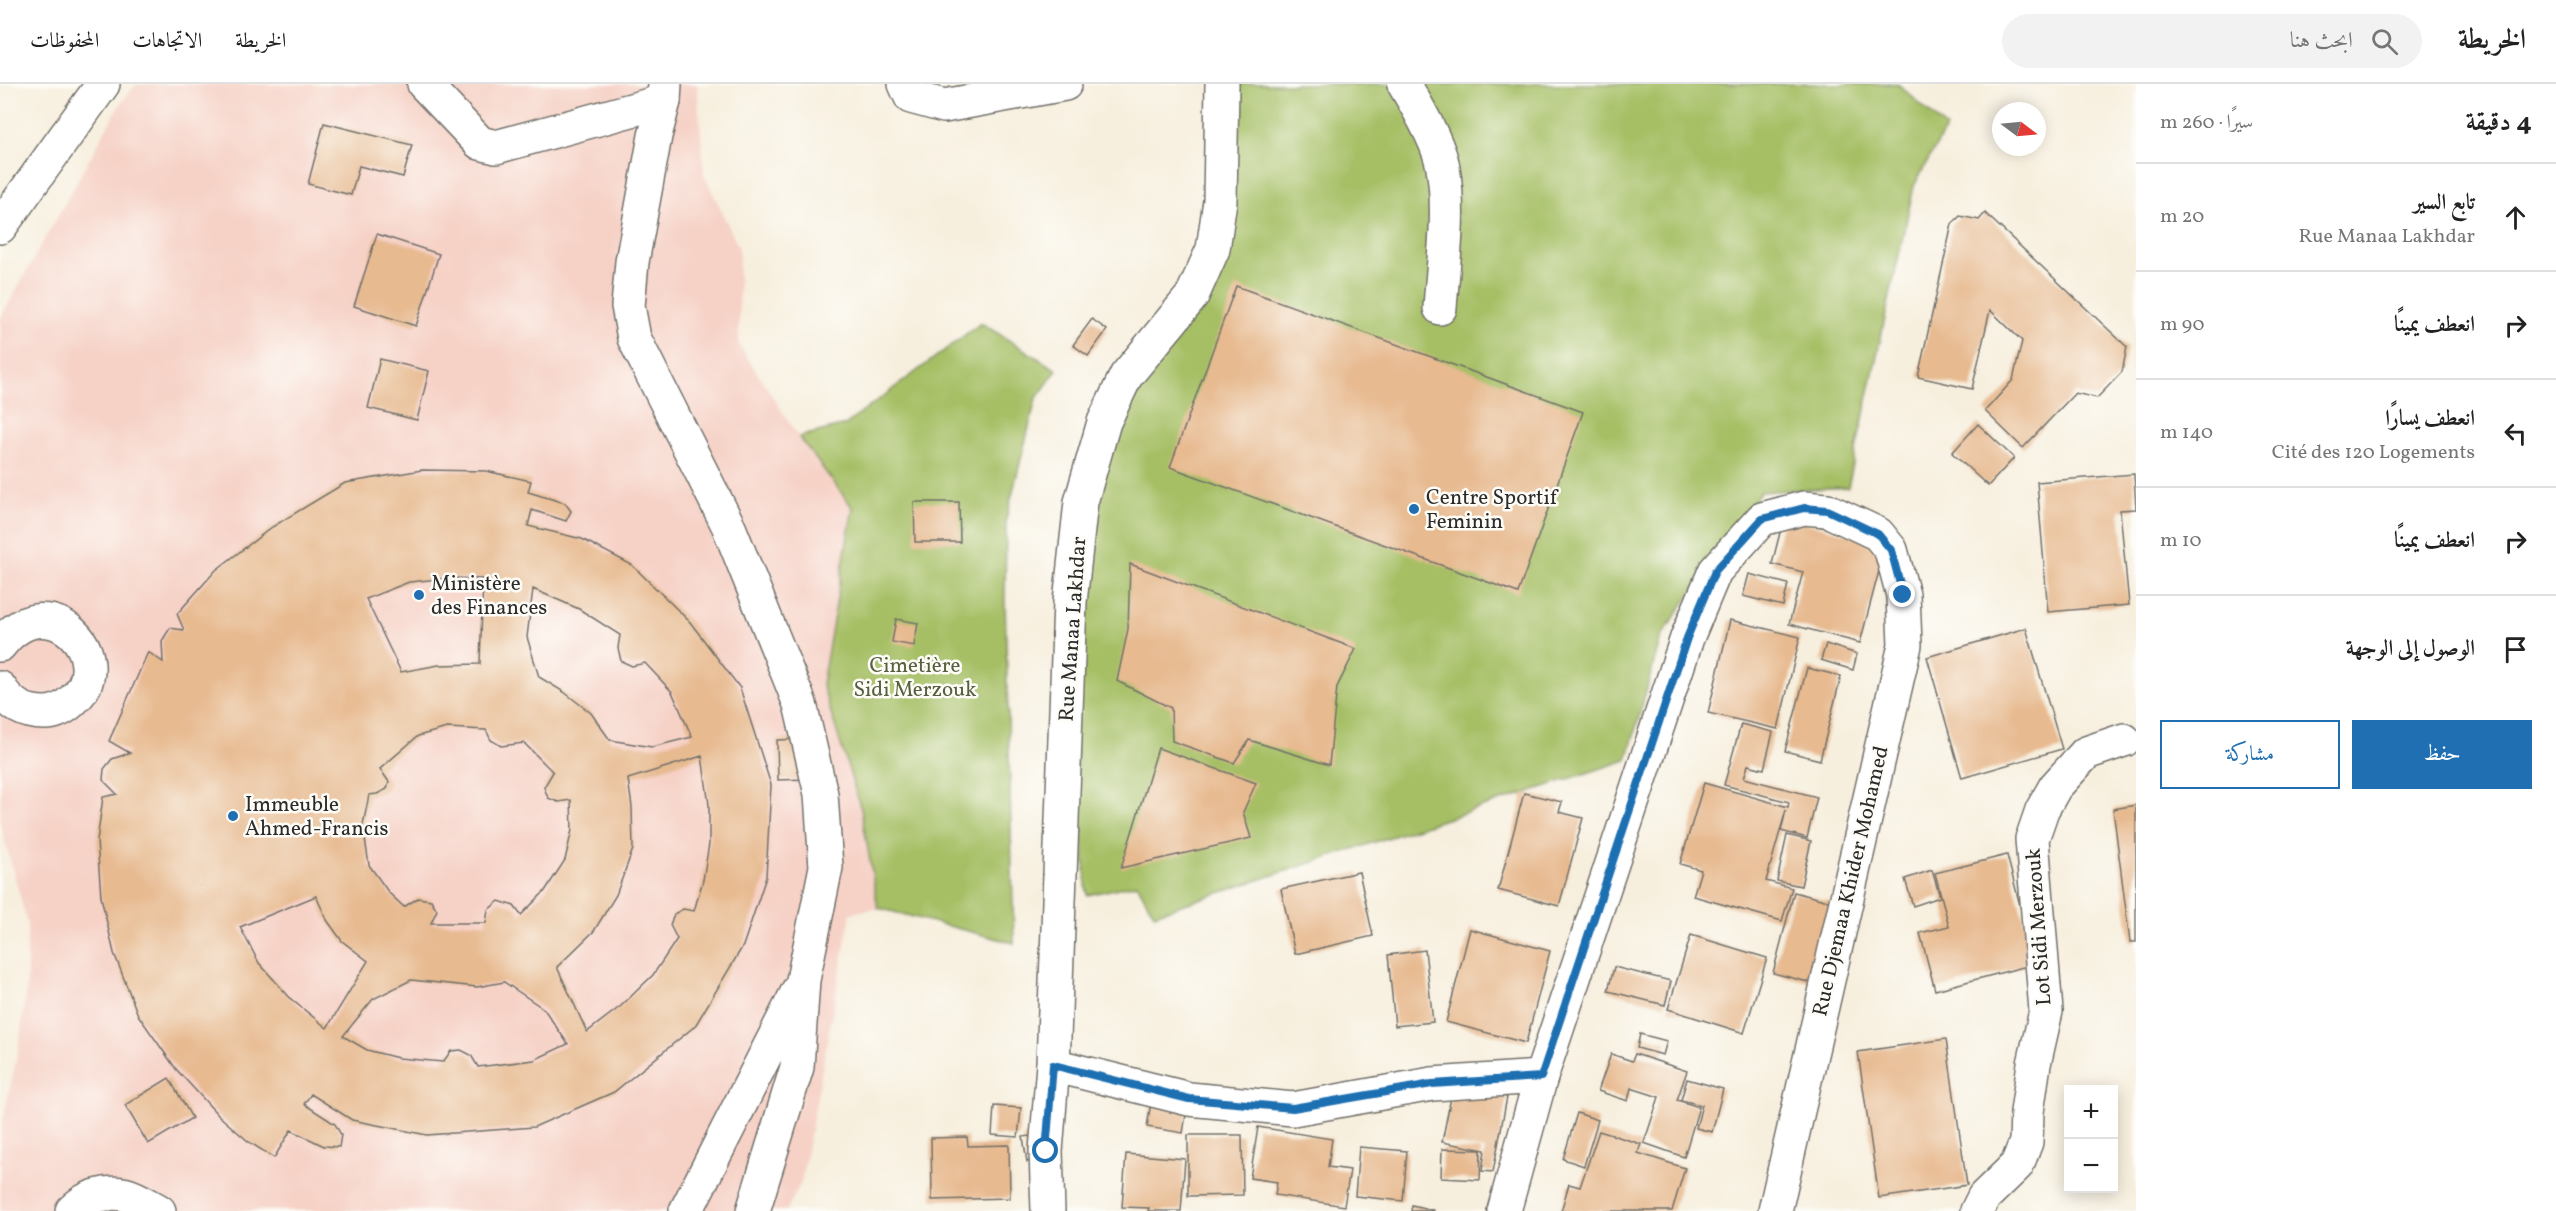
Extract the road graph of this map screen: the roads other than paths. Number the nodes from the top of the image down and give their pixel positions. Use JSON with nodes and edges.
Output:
{"nodes":[{"id":1,"x":103,"y":84,"type":"edge"},
{"id":2,"x":424,"y":84,"type":"edge"},
{"id":3,"x":905,"y":84,"type":"edge"},
{"id":4,"x":1065,"y":84,"type":"edge"},
{"id":5,"x":1222,"y":84,"type":"edge"},
{"id":6,"x":1404,"y":84,"type":"edge"},
{"id":7,"x":664,"y":92,"type":"edge"},
{"id":8,"x":0,"y":226,"type":"edge"},
{"id":9,"x":1440,"y":308,"type":"dead end"},
{"id":10,"x":0,"y":645,"type":"edge"},
{"id":11,"x":0,"y":688,"type":"edge"},
{"id":12,"x":2124,"y":740,"type":"dead end"},
{"id":13,"x":804,"y":980,"type":"junction"},
{"id":14,"x":1053,"y":1065,"type":"junction"},
{"id":15,"x":1541,"y":1077,"type":"junction"},
{"id":16,"x":72,"y":1211,"type":"edge"},
{"id":17,"x":159,"y":1211,"type":"edge"},
{"id":18,"x":686,"y":1211,"type":"edge"},
{"id":19,"x":753,"y":1211,"type":"edge"},
{"id":20,"x":1048,"y":1211,"type":"edge"},
{"id":21,"x":1504,"y":1211,"type":"edge"},
{"id":22,"x":1775,"y":1211,"type":"edge"},
{"id":23,"x":1977,"y":1211,"type":"edge"}],
"edges":[{"from":1,"to":8,"type":"street"},
{"from":2,"to":7,"type":"street"},
{"from":3,"to":4,"type":"street"},
{"from":5,"to":14,"type":"street","name":"Rue Manaa Lakhdar"},
{"from":6,"to":9,"type":"street"},
{"from":7,"to":13,"type":"street"},
{"from":10,"to":11,"type":"street"},
{"from":12,"to":23,"type":"street","name":"Lot Sidi Merzouk"},
{"from":13,"to":18,"type":"street"},
{"from":13,"to":19,"type":"street"},
{"from":14,"to":15,"type":"street"},
{"from":14,"to":20,"type":"street","name":"Rue Manaa Lakhdar"},
{"from":15,"to":21,"type":"street"},
{"from":15,"to":22,"type":"street","name":"Rue Djemaa Khider Mohamed"},
{"from":16,"to":17,"type":"street"}]}
